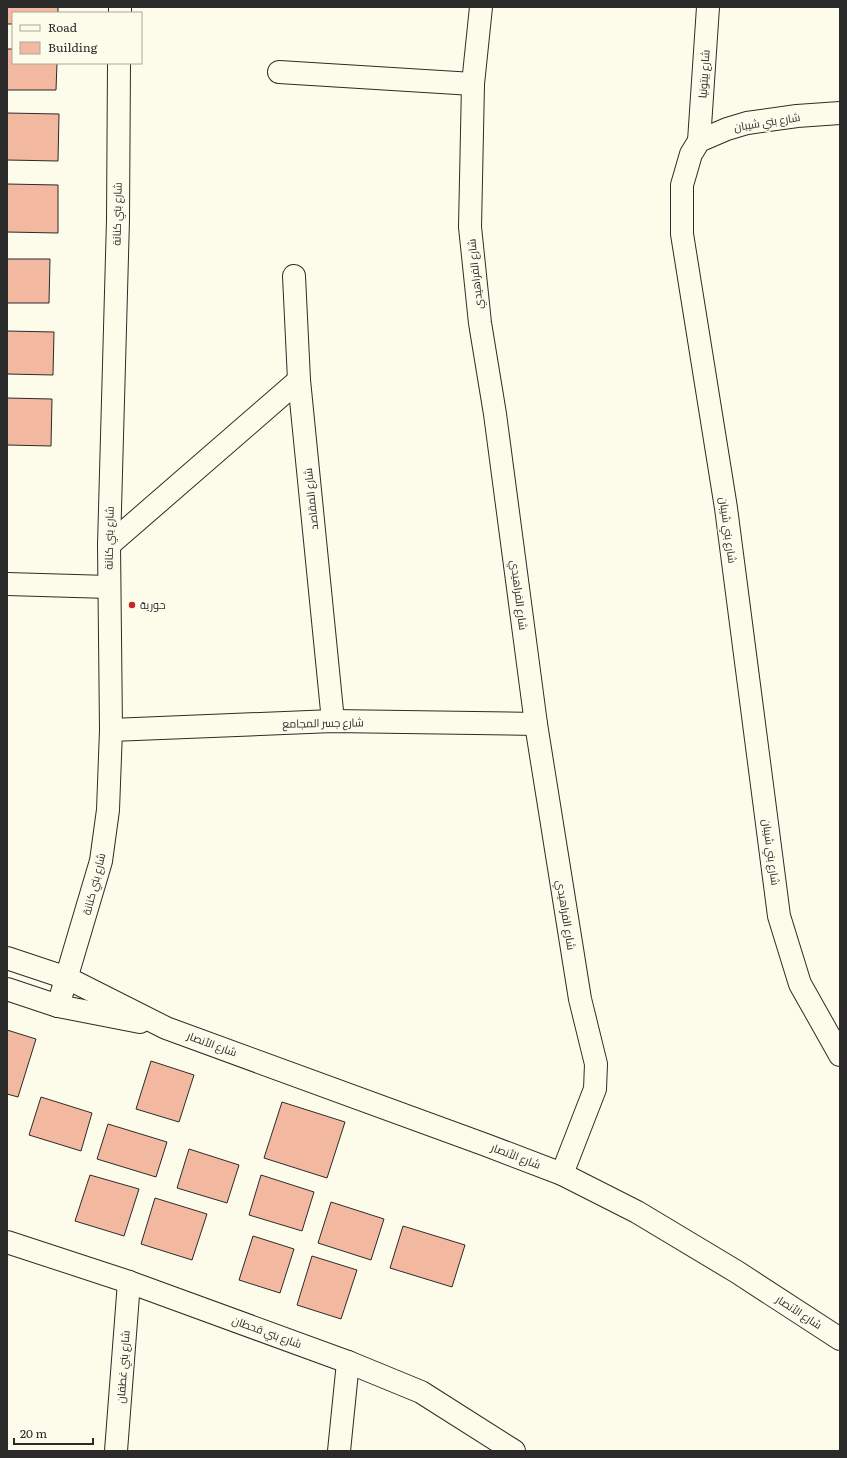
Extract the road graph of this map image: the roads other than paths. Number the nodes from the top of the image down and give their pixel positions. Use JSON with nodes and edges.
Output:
{"nodes":[{"id":1,"x":481,"y":7,"type":"edge"},
{"id":2,"x":708,"y":7,"type":"edge"},
{"id":3,"x":119,"y":64,"type":"edge"},
{"id":4,"x":279,"y":72,"type":"dead end"},
{"id":5,"x":473,"y":84,"type":"junction"},
{"id":6,"x":840,"y":113,"type":"edge"},
{"id":7,"x":699,"y":142,"type":"junction"},
{"id":8,"x":294,"y":276,"type":"dead end"},
{"id":9,"x":299,"y":380,"type":"junction"},
{"id":10,"x":108,"y":545,"type":"junction"},
{"id":11,"x":7,"y":584,"type":"edge"},
{"id":12,"x":109,"y":588,"type":"junction"},
{"id":13,"x":333,"y":721,"type":"junction"},
{"id":14,"x":536,"y":724,"type":"junction"},
{"id":15,"x":111,"y":730,"type":"junction"},
{"id":16,"x":7,"y":958,"type":"edge"},
{"id":17,"x":68,"y":978,"type":"junction"},
{"id":18,"x":7,"y":989,"type":"edge"},
{"id":19,"x":58,"y":1006,"type":"junction"},
{"id":20,"x":166,"y":1028,"type":"junction"},
{"id":21,"x":840,"y":1055,"type":"edge"},
{"id":22,"x":562,"y":1174,"type":"junction"},
{"id":23,"x":7,"y":1242,"type":"edge"},
{"id":24,"x":129,"y":1282,"type":"junction"},
{"id":25,"x":840,"y":1339,"type":"edge"},
{"id":26,"x":348,"y":1362,"type":"junction"},
{"id":27,"x":116,"y":1451,"type":"edge"},
{"id":28,"x":339,"y":1451,"type":"edge"},
{"id":29,"x":514,"y":1451,"type":"edge"}],
"edges":[{"from":1,"to":5,"type":"street","name":"شارع الفراهيدي"},
{"from":2,"to":7,"type":"street","name":"شارع بيتونيا"},
{"from":3,"to":10,"type":"street","name":"شارع بني كنانة"},
{"from":4,"to":5,"type":"street"},
{"from":5,"to":14,"type":"street","name":"شارع الفراهيدي"},
{"from":6,"to":7,"type":"street","name":"شارع بني شيبان"},
{"from":7,"to":21,"type":"street","name":"شارع بني شيبان"},
{"from":8,"to":9,"type":"street","name":"شارع المقاصد"},
{"from":9,"to":10,"type":"street"},
{"from":9,"to":13,"type":"street","name":"شارع المقاصد"},
{"from":10,"to":12,"type":"street","name":"شارع بني كنانة"},
{"from":11,"to":12,"type":"street"},
{"from":12,"to":15,"type":"street","name":"شارع بني كنانة"},
{"from":13,"to":14,"type":"street","name":"شارع جسر المجامع"},
{"from":13,"to":15,"type":"street","name":"شارع جسر المجامع"},
{"from":14,"to":22,"type":"street","name":"شارع الفراهيدي"},
{"from":15,"to":17,"type":"street","name":"شارع بني كنانة"},
{"from":16,"to":17,"type":"street","name":"شارع الأنصار"},
{"from":17,"to":19,"type":"street","name":"شارع بني كنانة"},
{"from":17,"to":20,"type":"street","name":"شارع الأنصار"},
{"from":18,"to":19,"type":"street","name":"شارع الأنصار"},
{"from":19,"to":20,"type":"street","name":"شارع الأنصار"},
{"from":20,"to":22,"type":"street","name":"شارع الأنصار"},
{"from":22,"to":25,"type":"street","name":"شارع الأنصار"},
{"from":23,"to":24,"type":"street","name":"شارع بني قحطان"},
{"from":24,"to":26,"type":"street","name":"شارع بني قحطان"},
{"from":24,"to":27,"type":"street","name":"شارع بني غطفان"},
{"from":26,"to":28,"type":"street"},
{"from":26,"to":29,"type":"street","name":"شارع بني قحطان"}]}
